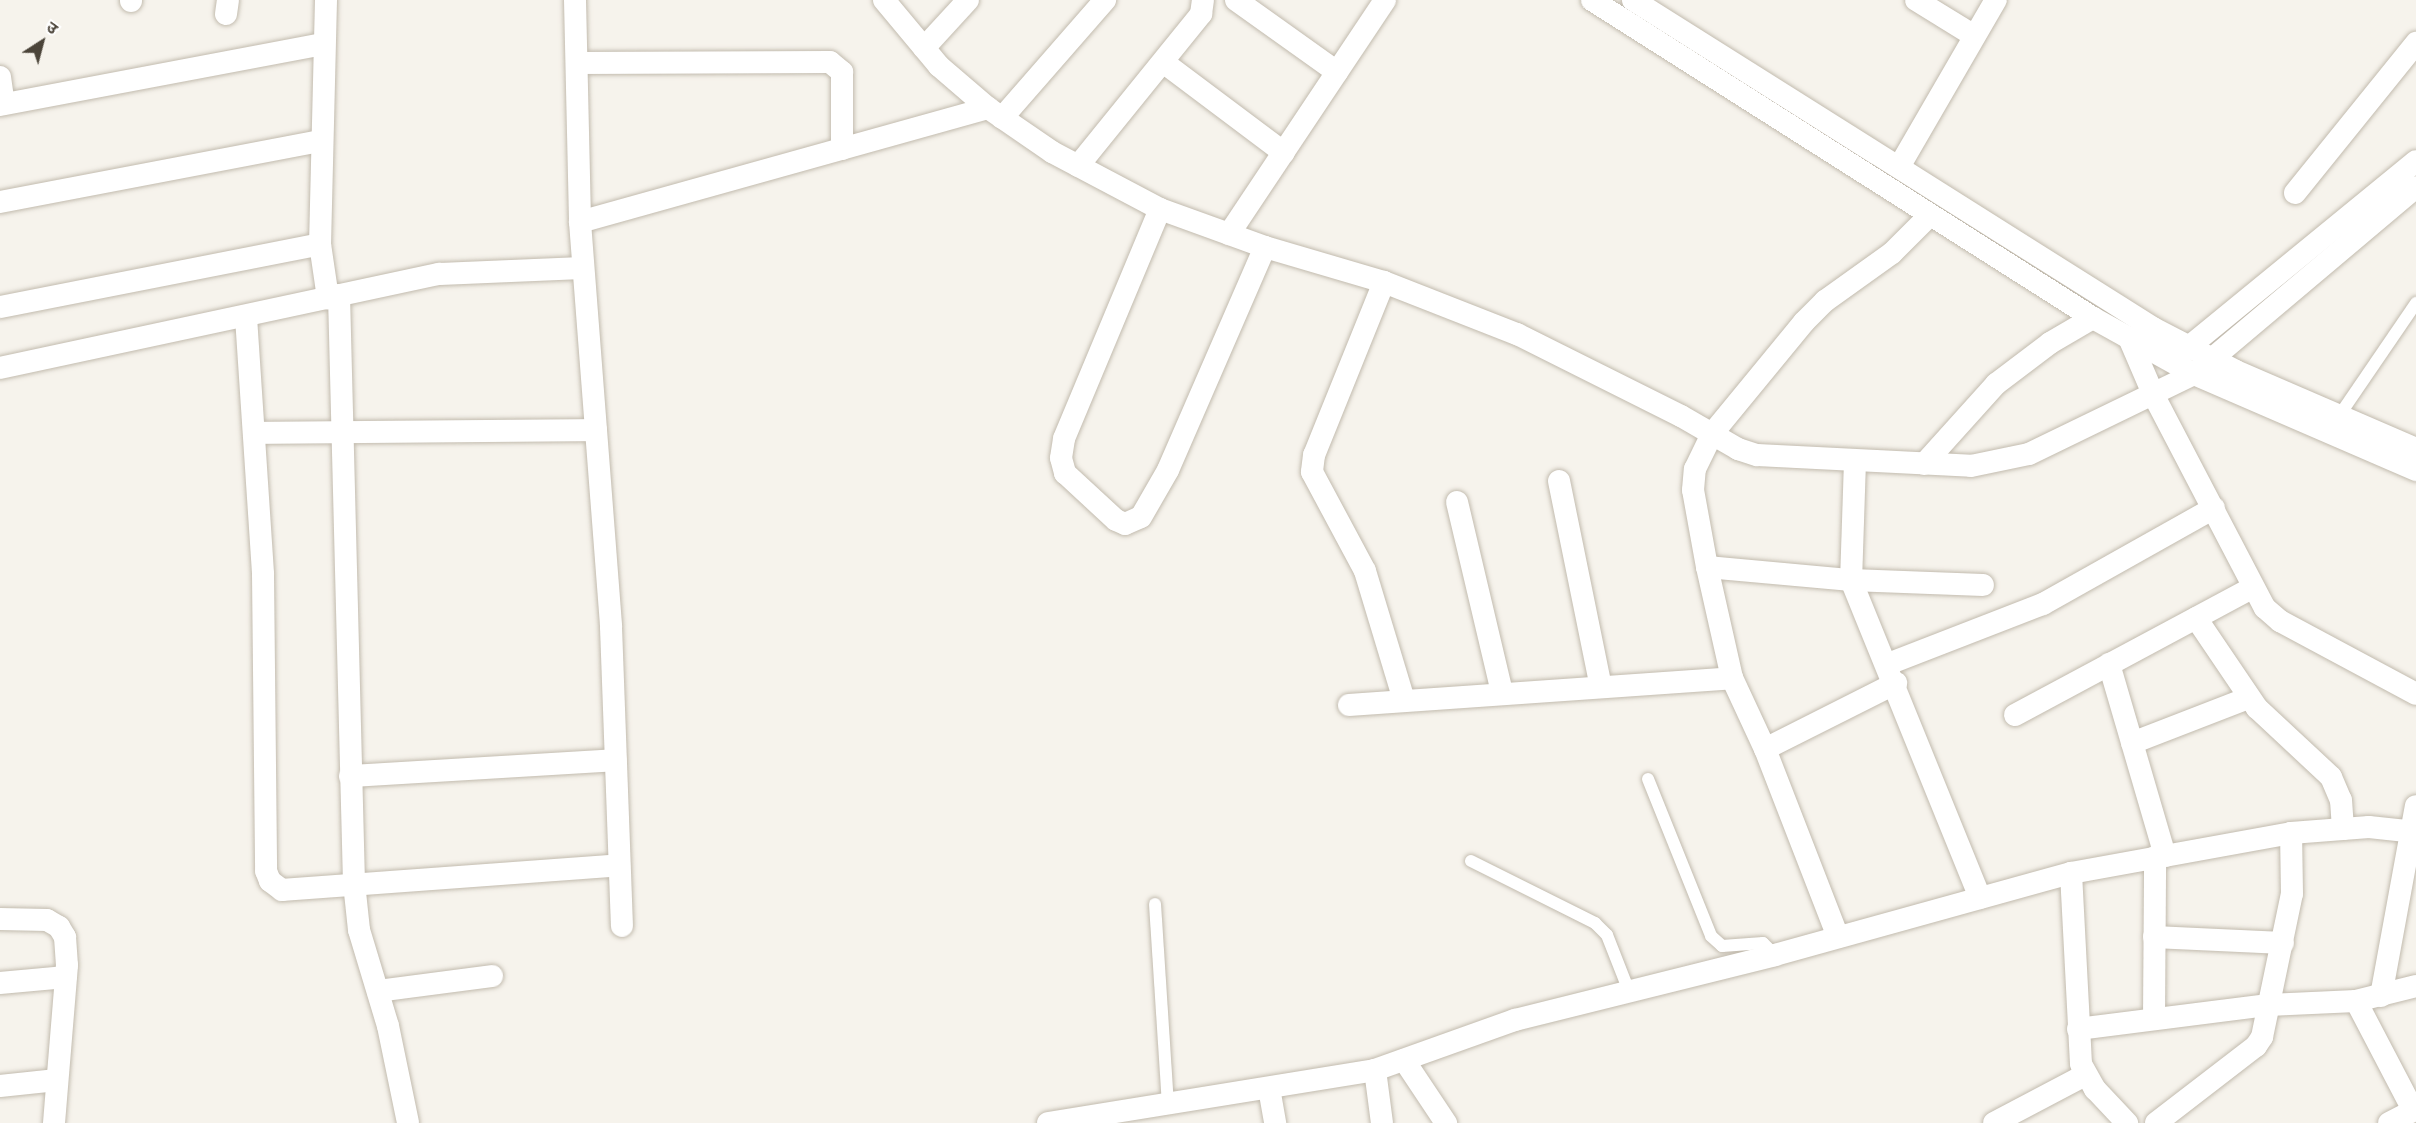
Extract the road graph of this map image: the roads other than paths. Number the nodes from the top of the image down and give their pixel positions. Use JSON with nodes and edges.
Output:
{"nodes":[{"id":1,"x":326,"y":0,"type":"edge"},
{"id":2,"x":575,"y":0,"type":"edge"},
{"id":3,"x":884,"y":0,"type":"edge"},
{"id":4,"x":968,"y":0,"type":"edge"},
{"id":5,"x":1104,"y":0,"type":"edge"},
{"id":6,"x":1203,"y":0,"type":"edge"},
{"id":7,"x":1236,"y":0,"type":"edge"},
{"id":8,"x":1385,"y":0,"type":"edge"},
{"id":9,"x":1592,"y":0,"type":"edge"},
{"id":10,"x":1633,"y":0,"type":"edge"},
{"id":11,"x":1916,"y":0,"type":"edge"},
{"id":12,"x":1996,"y":0,"type":"edge"},
{"id":13,"x":1973,"y":35,"type":"junction"},
{"id":14,"x":2416,"y":43,"type":"edge"},
{"id":15,"x":322,"y":44,"type":"junction"},
{"id":16,"x":924,"y":48,"type":"junction"},
{"id":17,"x":1162,"y":62,"type":"junction"},
{"id":18,"x":577,"y":63,"type":"junction"},
{"id":19,"x":1337,"y":72,"type":"junction"},
{"id":20,"x":0,"y":77,"type":"edge"},
{"id":21,"x":2,"y":105,"type":"edge"},
{"id":22,"x":995,"y":113,"type":"junction"},
{"id":23,"x":321,"y":141,"type":"junction"},
{"id":24,"x":842,"y":148,"type":"junction"},
{"id":25,"x":1284,"y":153,"type":"junction"},
{"id":26,"x":2416,"y":161,"type":"edge"},
{"id":27,"x":1078,"y":166,"type":"junction"},
{"id":28,"x":1899,"y":167,"type":"junction"},
{"id":29,"x":2416,"y":187,"type":"edge"},
{"id":30,"x":2295,"y":193,"type":"dead end"},
{"id":31,"x":0,"y":202,"type":"edge"},
{"id":32,"x":1160,"y":209,"type":"junction"},
{"id":33,"x":1929,"y":216,"type":"junction"},
{"id":34,"x":580,"y":222,"type":"junction"},
{"id":35,"x":1229,"y":234,"type":"junction"},
{"id":36,"x":320,"y":244,"type":"junction"},
{"id":37,"x":1265,"y":247,"type":"junction"},
{"id":38,"x":583,"y":268,"type":"junction"},
{"id":39,"x":1384,"y":282,"type":"junction"},
{"id":40,"x":333,"y":297,"type":"junction"},
{"id":41,"x":2416,"y":303,"type":"edge"},
{"id":42,"x":0,"y":307,"type":"edge"},
{"id":43,"x":246,"y":317,"type":"junction"},
{"id":44,"x":2093,"y":318,"type":"junction"},
{"id":45,"x":2128,"y":338,"type":"junction"},
{"id":46,"x":2188,"y":347,"type":"junction"},
{"id":47,"x":2213,"y":359,"type":"junction"},
{"id":48,"x":2171,"y":362,"type":"junction"},
{"id":49,"x":0,"y":368,"type":"edge"},
{"id":50,"x":2194,"y":374,"type":"junction"},
{"id":51,"x":2154,"y":396,"type":"junction"},
{"id":52,"x":2339,"y":416,"type":"junction"},
{"id":53,"x":344,"y":429,"type":"junction"},
{"id":54,"x":596,"y":430,"type":"junction"},
{"id":55,"x":254,"y":433,"type":"junction"},
{"id":56,"x":1712,"y":434,"type":"junction"},
{"id":57,"x":2416,"y":449,"type":"edge"},
{"id":58,"x":1855,"y":461,"type":"junction"},
{"id":59,"x":1924,"y":464,"type":"junction"},
{"id":60,"x":2416,"y":470,"type":"edge"},
{"id":61,"x":1559,"y":481,"type":"dead end"},
{"id":62,"x":1457,"y":502,"type":"dead end"},
{"id":63,"x":2214,"y":508,"type":"junction"},
{"id":64,"x":1707,"y":567,"type":"junction"},
{"id":65,"x":1851,"y":580,"type":"junction"},
{"id":66,"x":1983,"y":585,"type":"dead end"},
{"id":67,"x":2252,"y":588,"type":"junction"},
{"id":68,"x":2196,"y":618,"type":"junction"},
{"id":69,"x":2109,"y":664,"type":"junction"},
{"id":70,"x":1892,"y":674,"type":"junction"},
{"id":71,"x":1732,"y":678,"type":"junction"},
{"id":72,"x":1601,"y":687,"type":"junction"},
{"id":73,"x":1502,"y":693,"type":"junction"},
{"id":74,"x":2416,"y":694,"type":"edge"},
{"id":75,"x":2248,"y":698,"type":"junction"},
{"id":76,"x":1404,"y":700,"type":"junction"},
{"id":77,"x":1349,"y":705,"type":"dead end"},
{"id":78,"x":2015,"y":715,"type":"dead end"},
{"id":79,"x":2132,"y":743,"type":"junction"},
{"id":80,"x":1765,"y":748,"type":"junction"},
{"id":81,"x":616,"y":760,"type":"junction"},
{"id":82,"x":351,"y":776,"type":"junction"},
{"id":83,"x":1648,"y":779,"type":"dead end"},
{"id":84,"x":2416,"y":806,"type":"edge"},
{"id":85,"x":2343,"y":829,"type":"junction"},
{"id":86,"x":2413,"y":831,"type":"edge"},
{"id":87,"x":2291,"y":833,"type":"junction"},
{"id":88,"x":2160,"y":857,"type":"junction"},
{"id":89,"x":2411,"y":860,"type":"edge"},
{"id":90,"x":1471,"y":861,"type":"dead end"},
{"id":91,"x":620,"y":864,"type":"junction"},
{"id":92,"x":2071,"y":873,"type":"junction"},
{"id":93,"x":354,"y":883,"type":"junction"},
{"id":94,"x":1980,"y":898,"type":"junction"},
{"id":95,"x":1155,"y":904,"type":"dead end"},
{"id":96,"x":0,"y":919,"type":"edge"},
{"id":97,"x":622,"y":926,"type":"dead end"},
{"id":98,"x":1838,"y":937,"type":"junction"},
{"id":99,"x":2154,"y":937,"type":"junction"},
{"id":100,"x":2283,"y":943,"type":"junction"},
{"id":101,"x":1775,"y":955,"type":"junction"},
{"id":102,"x":492,"y":976,"type":"dead end"},
{"id":103,"x":66,"y":977,"type":"junction"},
{"id":104,"x":0,"y":983,"type":"edge"},
{"id":105,"x":2416,"y":986,"type":"edge"},
{"id":106,"x":378,"y":991,"type":"junction"},
{"id":107,"x":1629,"y":991,"type":"junction"},
{"id":108,"x":2381,"y":996,"type":"junction"},
{"id":109,"x":2356,"y":1001,"type":"junction"},
{"id":110,"x":2268,"y":1005,"type":"junction"},
{"id":111,"x":2154,"y":1019,"type":"junction"},
{"id":112,"x":2078,"y":1029,"type":"junction"},
{"id":113,"x":1404,"y":1060,"type":"junction"},
{"id":114,"x":1375,"y":1070,"type":"junction"},
{"id":115,"x":2085,"y":1075,"type":"junction"},
{"id":116,"x":57,"y":1080,"type":"junction"},
{"id":117,"x":0,"y":1086,"type":"edge"},
{"id":118,"x":1269,"y":1088,"type":"junction"},
{"id":119,"x":2415,"y":1110,"type":"edge"},
{"id":120,"x":1170,"y":1114,"type":"edge"},
{"id":121,"x":1062,"y":1122,"type":"edge"},
{"id":122,"x":54,"y":1123,"type":"edge"},
{"id":123,"x":408,"y":1123,"type":"edge"},
{"id":124,"x":1275,"y":1123,"type":"edge"},
{"id":125,"x":1382,"y":1123,"type":"edge"},
{"id":126,"x":1446,"y":1123,"type":"edge"},
{"id":127,"x":1994,"y":1123,"type":"edge"},
{"id":128,"x":2127,"y":1123,"type":"edge"},
{"id":129,"x":2157,"y":1123,"type":"edge"},
{"id":130,"x":2389,"y":1123,"type":"edge"}],
"edges":[{"from":1,"to":15,"type":"street"},
{"from":2,"to":18,"type":"street"},
{"from":3,"to":16,"type":"street"},
{"from":4,"to":16,"type":"street"},
{"from":5,"to":22,"type":"street"},
{"from":6,"to":17,"type":"street"},
{"from":7,"to":19,"type":"street"},
{"from":8,"to":19,"type":"street"},
{"from":9,"to":33,"type":"street"},
{"from":10,"to":28,"type":"street"},
{"from":11,"to":13,"type":"street"},
{"from":12,"to":13,"type":"street"},
{"from":13,"to":28,"type":"street"},
{"from":14,"to":30,"type":"street"},
{"from":15,"to":21,"type":"street"},
{"from":15,"to":23,"type":"street"},
{"from":16,"to":22,"type":"street"},
{"from":17,"to":25,"type":"street"},
{"from":17,"to":27,"type":"street"},
{"from":18,"to":24,"type":"street"},
{"from":18,"to":34,"type":"street"},
{"from":19,"to":25,"type":"street"},
{"from":20,"to":21,"type":"street"},
{"from":22,"to":24,"type":"street"},
{"from":22,"to":27,"type":"street"},
{"from":23,"to":31,"type":"street"},
{"from":23,"to":36,"type":"street"},
{"from":24,"to":34,"type":"street"},
{"from":25,"to":35,"type":"street"},
{"from":26,"to":46,"type":"street"},
{"from":27,"to":32,"type":"street"},
{"from":28,"to":46,"type":"street"},
{"from":29,"to":47,"type":"street"},
{"from":32,"to":35,"type":"street"},
{"from":32,"to":37,"type":"street"},
{"from":33,"to":44,"type":"street"},
{"from":33,"to":56,"type":"street"},
{"from":34,"to":38,"type":"street"},
{"from":35,"to":37,"type":"street"},
{"from":36,"to":40,"type":"street"},
{"from":36,"to":42,"type":"street"},
{"from":37,"to":39,"type":"street"},
{"from":38,"to":40,"type":"street"},
{"from":38,"to":54,"type":"street"},
{"from":39,"to":56,"type":"street"},
{"from":39,"to":76,"type":"street"},
{"from":40,"to":43,"type":"street"},
{"from":40,"to":53,"type":"street"},
{"from":41,"to":52,"type":"lane"},
{"from":43,"to":49,"type":"street"},
{"from":43,"to":55,"type":"street"},
{"from":44,"to":45,"type":"street"},
{"from":44,"to":59,"type":"street"},
{"from":45,"to":48,"type":"street"},
{"from":45,"to":51,"type":"street"},
{"from":46,"to":47,"type":"street"},
{"from":46,"to":48,"type":"street"},
{"from":47,"to":50,"type":"street"},
{"from":47,"to":52,"type":"street"},
{"from":48,"to":50,"type":"street"},
{"from":50,"to":51,"type":"street"},
{"from":50,"to":60,"type":"street"},
{"from":51,"to":59,"type":"street"},
{"from":51,"to":63,"type":"street"},
{"from":52,"to":57,"type":"street"},
{"from":53,"to":54,"type":"street"},
{"from":53,"to":55,"type":"street"},
{"from":53,"to":82,"type":"street"},
{"from":54,"to":81,"type":"street"},
{"from":55,"to":93,"type":"street"},
{"from":56,"to":58,"type":"street"},
{"from":56,"to":64,"type":"street"},
{"from":58,"to":59,"type":"street"},
{"from":58,"to":65,"type":"street"},
{"from":61,"to":72,"type":"street"},
{"from":62,"to":73,"type":"street"},
{"from":63,"to":67,"type":"street"},
{"from":63,"to":70,"type":"street"},
{"from":64,"to":65,"type":"street"},
{"from":64,"to":71,"type":"street"},
{"from":65,"to":66,"type":"street"},
{"from":65,"to":70,"type":"street"},
{"from":67,"to":68,"type":"street"},
{"from":67,"to":74,"type":"street"},
{"from":68,"to":69,"type":"street"},
{"from":68,"to":75,"type":"street"},
{"from":69,"to":78,"type":"street"},
{"from":69,"to":79,"type":"street"},
{"from":70,"to":80,"type":"street"},
{"from":70,"to":94,"type":"street"},
{"from":71,"to":72,"type":"street"},
{"from":71,"to":80,"type":"street"},
{"from":72,"to":73,"type":"street"},
{"from":73,"to":76,"type":"street"},
{"from":75,"to":79,"type":"street"},
{"from":75,"to":85,"type":"street"},
{"from":76,"to":77,"type":"street"},
{"from":79,"to":88,"type":"street"},
{"from":80,"to":98,"type":"street"},
{"from":81,"to":82,"type":"street"},
{"from":81,"to":91,"type":"street"},
{"from":82,"to":93,"type":"street"},
{"from":83,"to":101,"type":"lane"},
{"from":84,"to":86,"type":"street"},
{"from":85,"to":86,"type":"street"},
{"from":85,"to":87,"type":"street"},
{"from":86,"to":89,"type":"street"},
{"from":87,"to":88,"type":"street"},
{"from":87,"to":100,"type":"street"},
{"from":88,"to":92,"type":"street"},
{"from":88,"to":99,"type":"street"},
{"from":89,"to":108,"type":"street"},
{"from":90,"to":107,"type":"lane"},
{"from":91,"to":93,"type":"street"},
{"from":91,"to":97,"type":"street"},
{"from":92,"to":94,"type":"street"},
{"from":92,"to":112,"type":"street"},
{"from":93,"to":106,"type":"street"},
{"from":94,"to":98,"type":"street"},
{"from":95,"to":120,"type":"lane"},
{"from":96,"to":103,"type":"street"},
{"from":98,"to":101,"type":"street"},
{"from":99,"to":100,"type":"street"},
{"from":99,"to":111,"type":"street"},
{"from":100,"to":110,"type":"street"},
{"from":101,"to":107,"type":"street"},
{"from":102,"to":106,"type":"street"},
{"from":103,"to":104,"type":"street"},
{"from":103,"to":116,"type":"street"},
{"from":105,"to":108,"type":"street"},
{"from":106,"to":123,"type":"street"},
{"from":107,"to":113,"type":"street"},
{"from":108,"to":109,"type":"street"},
{"from":109,"to":110,"type":"street"},
{"from":109,"to":119,"type":"street"},
{"from":110,"to":111,"type":"street"},
{"from":110,"to":129,"type":"street"},
{"from":111,"to":112,"type":"street"},
{"from":112,"to":115,"type":"street"},
{"from":113,"to":114,"type":"street"},
{"from":113,"to":126,"type":"street"},
{"from":114,"to":118,"type":"street"},
{"from":114,"to":125,"type":"street"},
{"from":115,"to":127,"type":"street"},
{"from":115,"to":128,"type":"street"},
{"from":116,"to":117,"type":"street"},
{"from":116,"to":122,"type":"street"},
{"from":118,"to":120,"type":"street"},
{"from":118,"to":124,"type":"street"},
{"from":119,"to":130,"type":"street"},
{"from":120,"to":121,"type":"street"}]}
